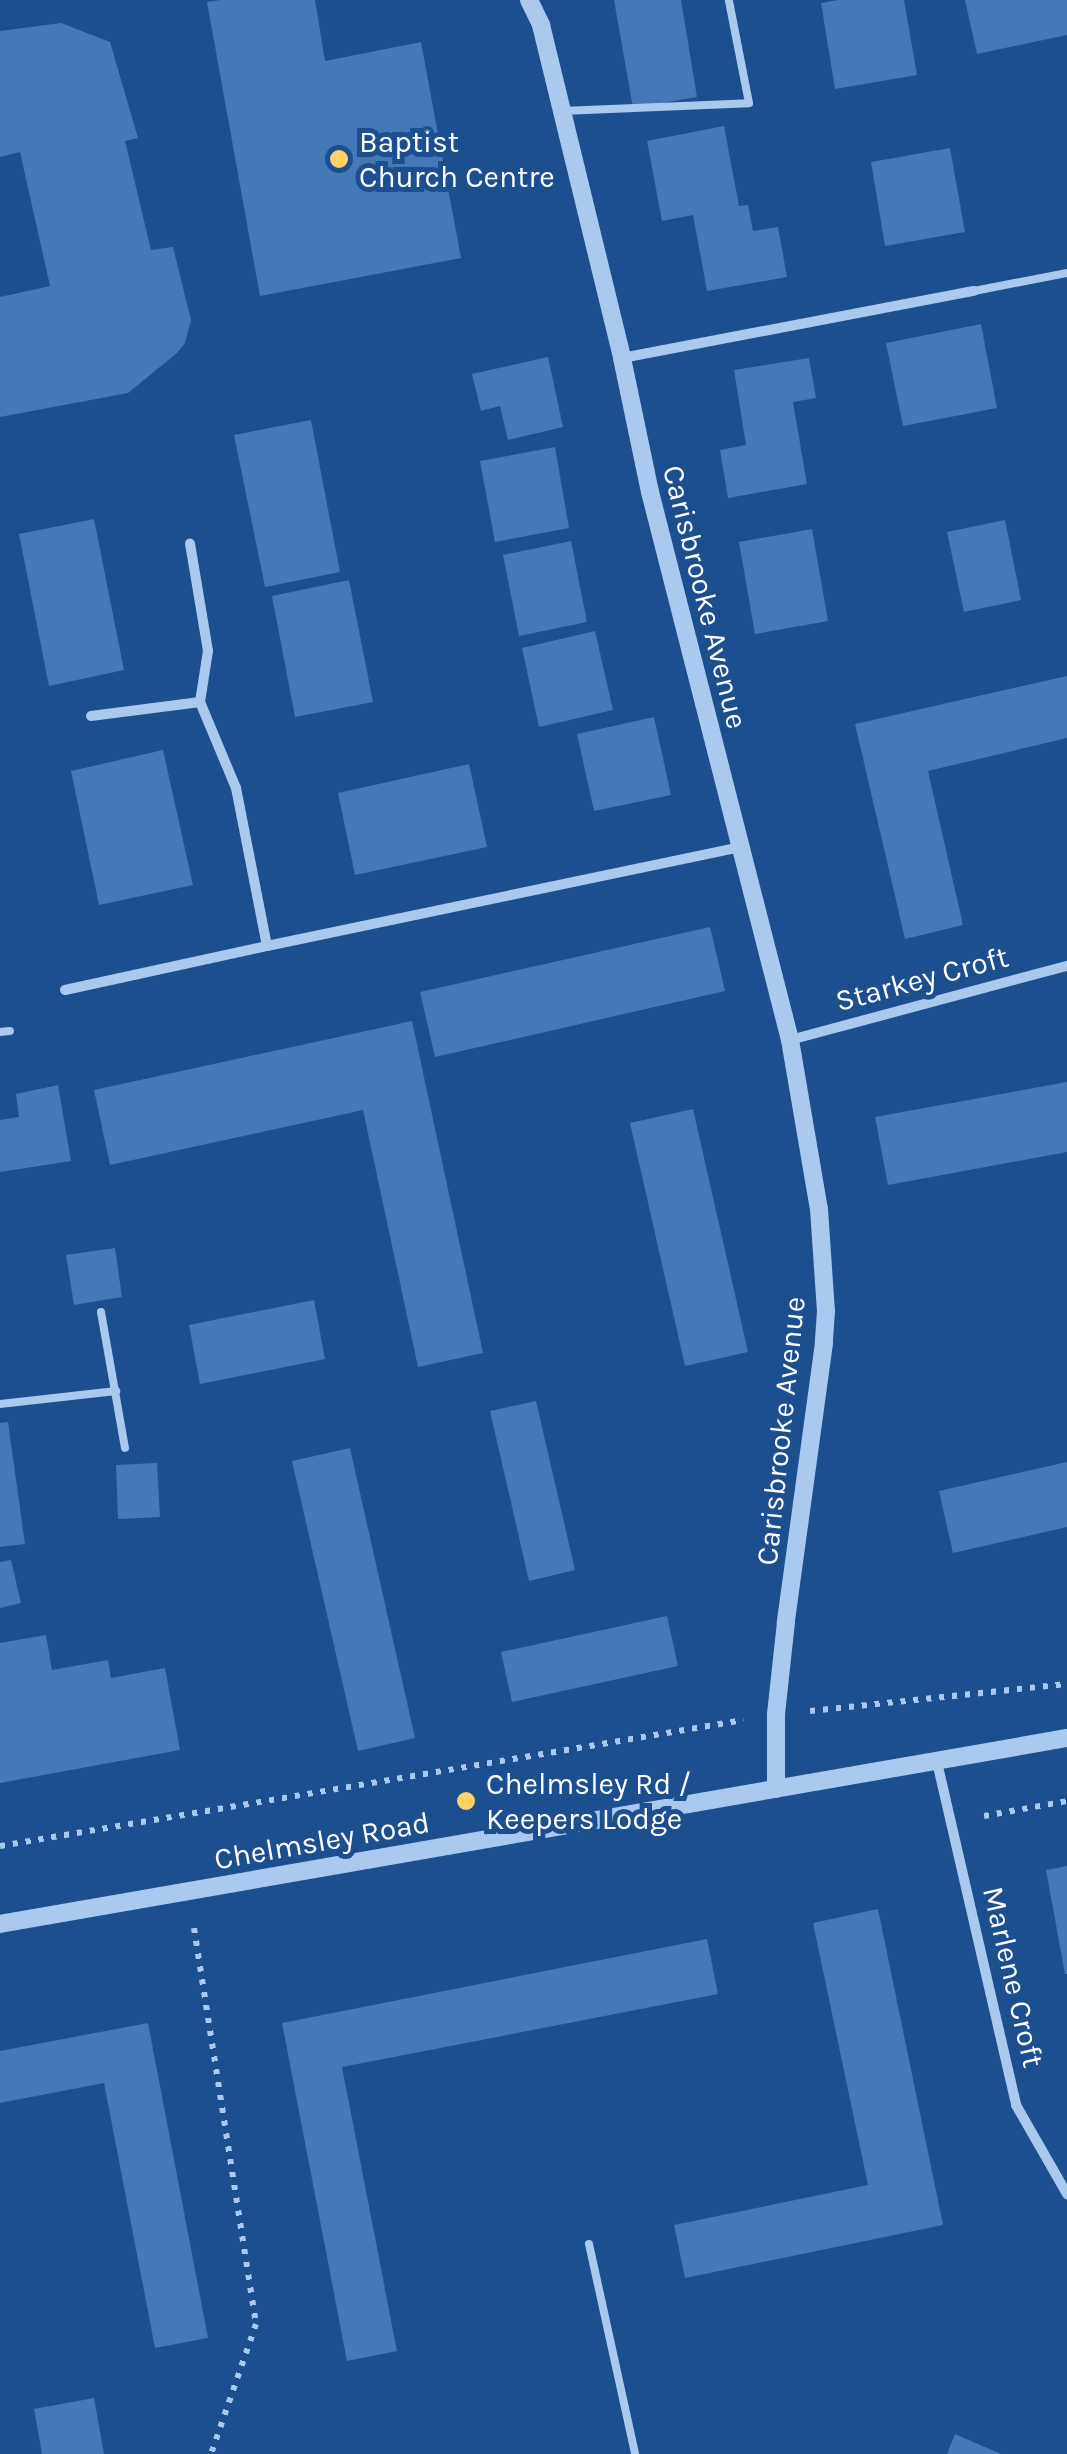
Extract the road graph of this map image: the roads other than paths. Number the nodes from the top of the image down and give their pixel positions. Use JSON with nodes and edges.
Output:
{"nodes":[{"id":1,"x":530,"y":0,"type":"edge"},
{"id":2,"x":729,"y":1,"type":"edge"},
{"id":3,"x":562,"y":112,"type":"junction"},
{"id":4,"x":1067,"y":273,"type":"edge"},
{"id":5,"x":974,"y":292,"type":"joint"},
{"id":6,"x":622,"y":358,"type":"junction"},
{"id":7,"x":190,"y":544,"type":"dead end"},
{"id":8,"x":200,"y":702,"type":"junction"},
{"id":9,"x":91,"y":716,"type":"dead end"},
{"id":10,"x":738,"y":848,"type":"junction"},
{"id":11,"x":267,"y":946,"type":"junction"},
{"id":12,"x":1067,"y":966,"type":"edge"},
{"id":13,"x":65,"y":990,"type":"dead end"},
{"id":14,"x":790,"y":1040,"type":"junction"},
{"id":15,"x":101,"y":1312,"type":"dead end"},
{"id":16,"x":116,"y":1391,"type":"junction"},
{"id":17,"x":0,"y":1404,"type":"edge"},
{"id":18,"x":125,"y":1448,"type":"dead end"},
{"id":19,"x":1067,"y":1738,"type":"edge"},
{"id":20,"x":937,"y":1762,"type":"junction"},
{"id":21,"x":776,"y":1789,"type":"junction"},
{"id":22,"x":0,"y":1924,"type":"edge"},
{"id":23,"x":1067,"y":2192,"type":"edge"},
{"id":24,"x":589,"y":2244,"type":"dead end"},
{"id":25,"x":636,"y":2454,"type":"edge"}],
"edges":[{"from":1,"to":3,"type":"street","name":"Carisbrooke Avenue"},
{"from":2,"to":3,"type":"lane"},
{"from":3,"to":6,"type":"street","name":"Carisbrooke Avenue"},
{"from":4,"to":5,"type":"lane"},
{"from":5,"to":6,"type":"street"},
{"from":6,"to":10,"type":"street","name":"Carisbrooke Avenue"},
{"from":7,"to":8,"type":"street"},
{"from":8,"to":9,"type":"street"},
{"from":8,"to":11,"type":"street"},
{"from":10,"to":11,"type":"street"},
{"from":10,"to":14,"type":"street","name":"Carisbrooke Avenue"},
{"from":11,"to":13,"type":"street"},
{"from":12,"to":14,"type":"street","name":"Starkey Croft"},
{"from":14,"to":21,"type":"street","name":"Carisbrooke Avenue"},
{"from":15,"to":16,"type":"lane"},
{"from":16,"to":17,"type":"lane"},
{"from":16,"to":18,"type":"lane"},
{"from":19,"to":20,"type":"street","name":"Chelmsley Road"},
{"from":20,"to":21,"type":"street","name":"Chelmsley Road"},
{"from":20,"to":23,"type":"street","name":"Marlene Croft"},
{"from":21,"to":22,"type":"street","name":"Chelmsley Road"},
{"from":24,"to":25,"type":"lane"}]}
